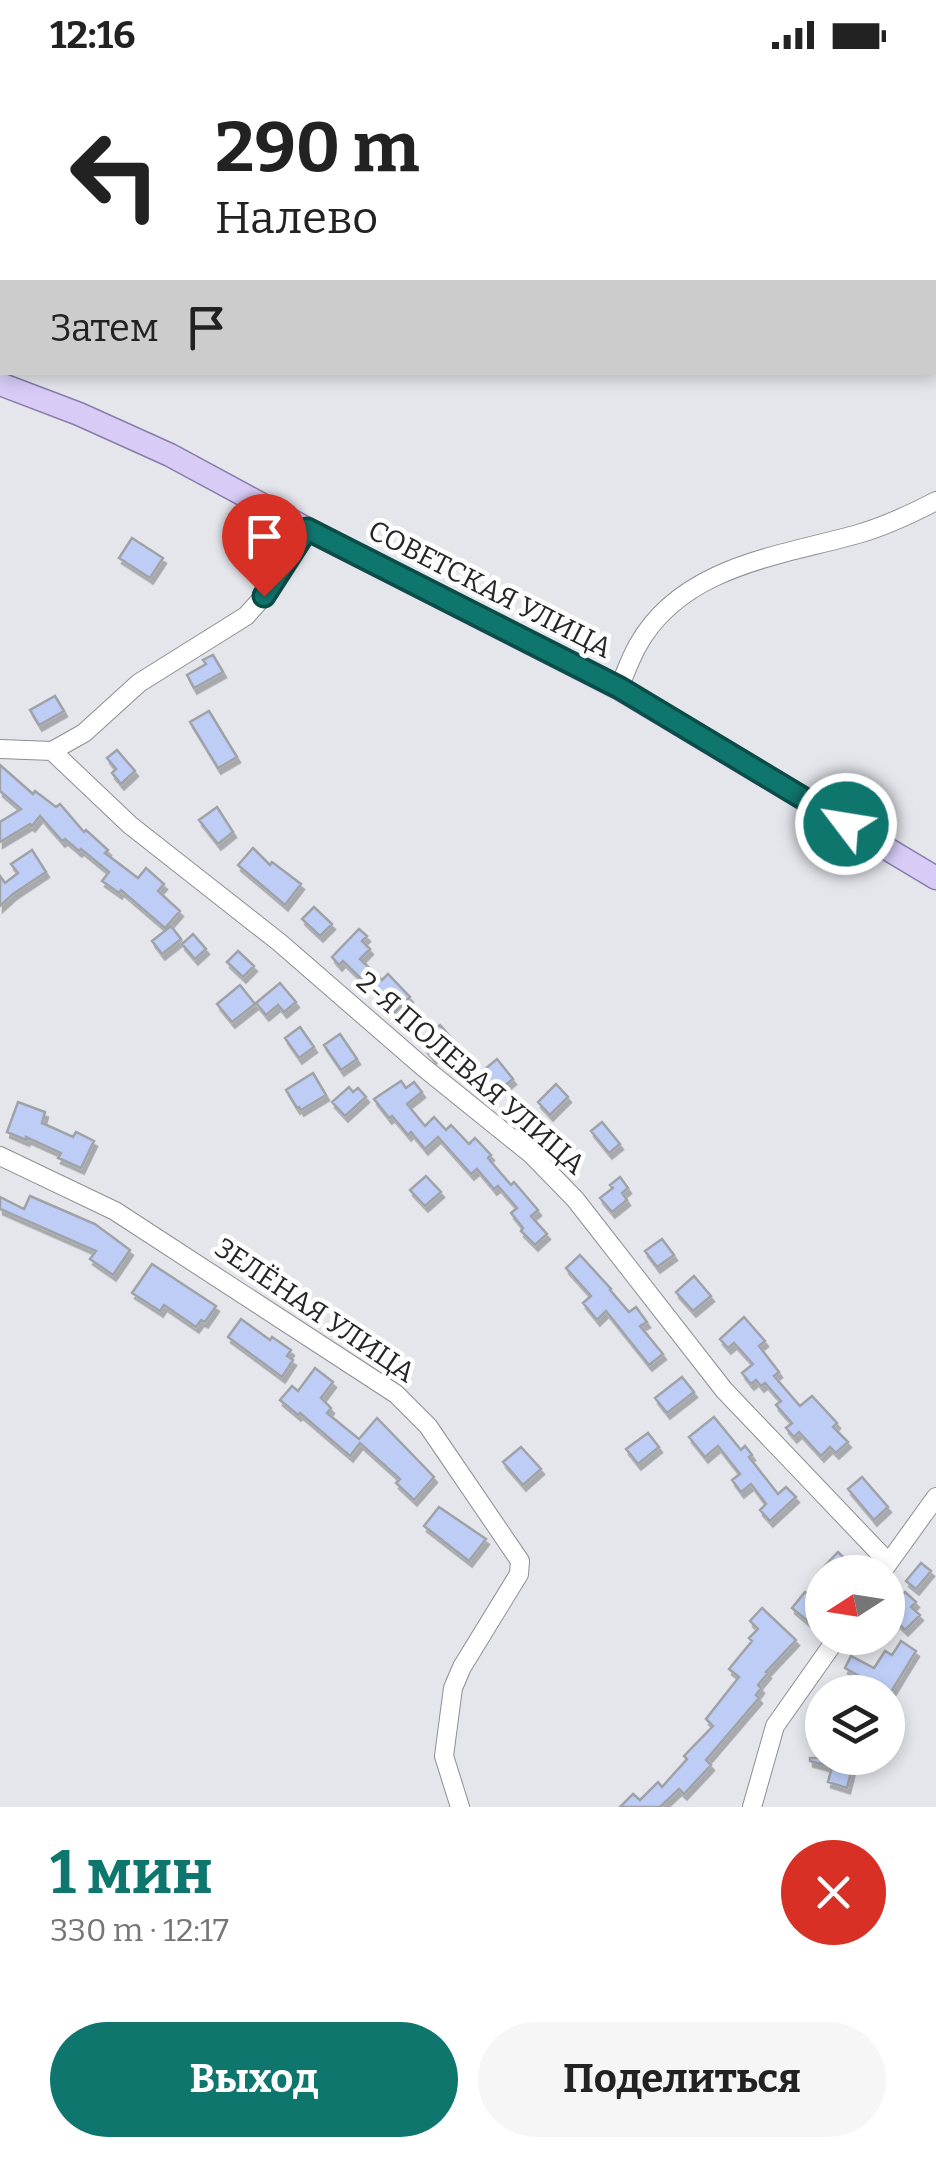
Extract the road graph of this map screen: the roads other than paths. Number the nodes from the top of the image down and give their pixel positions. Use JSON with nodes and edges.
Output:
{"nodes":[{"id":1,"x":8,"y":381,"type":"edge"},
{"id":2,"x":936,"y":501,"type":"edge"},
{"id":3,"x":307,"y":529,"type":"junction"},
{"id":4,"x":620,"y":688,"type":"junction"},
{"id":5,"x":0,"y":749,"type":"edge"},
{"id":6,"x":52,"y":751,"type":"junction"},
{"id":7,"x":936,"y":878,"type":"edge"},
{"id":8,"x":0,"y":1156,"type":"edge"},
{"id":9,"x":936,"y":1498,"type":"edge"},
{"id":10,"x":873,"y":1555,"type":"edge"},
{"id":11,"x":894,"y":1555,"type":"edge"},
{"id":12,"x":824,"y":1655,"type":"edge"},
{"id":13,"x":460,"y":1807,"type":"edge"},
{"id":14,"x":752,"y":1807,"type":"edge"}],
"edges":[{"from":1,"to":3,"type":"main road","name":"СОВЕТСКАЯ УЛИЦА"},
{"from":2,"to":4,"type":"street"},
{"from":3,"to":4,"type":"main road","name":"СОВЕТСКАЯ УЛИЦА"},
{"from":3,"to":6,"type":"street"},
{"from":4,"to":7,"type":"main road","name":"СОВЕТСКАЯ УЛИЦА"},
{"from":5,"to":6,"type":"street"},
{"from":6,"to":10,"type":"street","name":"2-Я ПОЛЕВАЯ УЛИЦА"},
{"from":8,"to":13,"type":"street","name":"ЗЕЛЁНАЯ УЛИЦА"},
{"from":9,"to":11,"type":"street"},
{"from":12,"to":14,"type":"street"}]}
